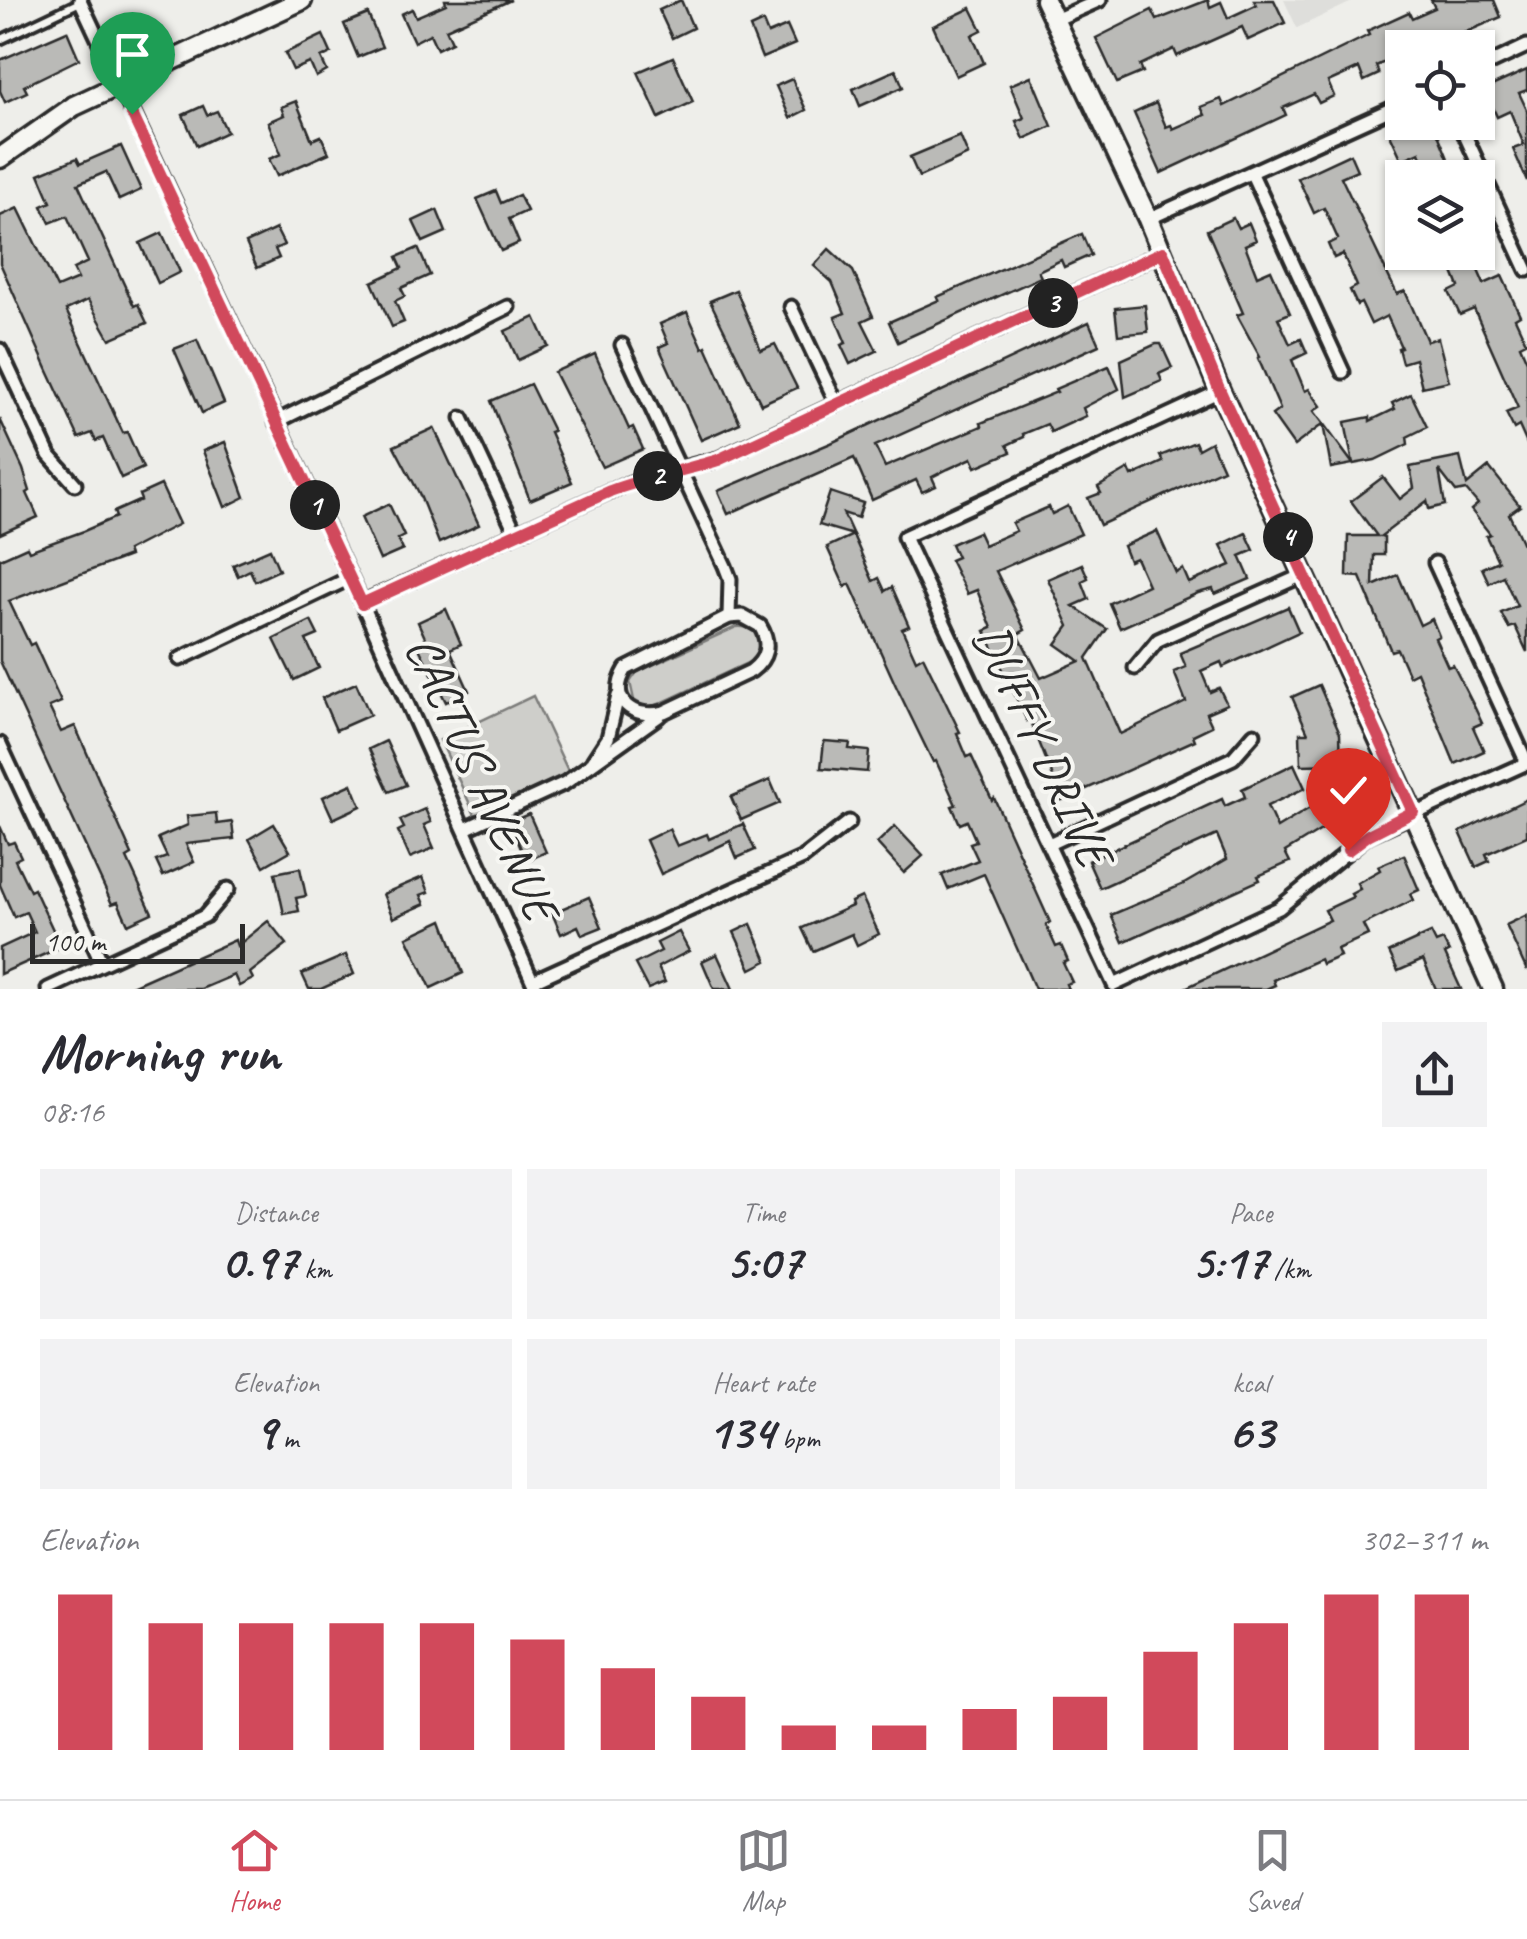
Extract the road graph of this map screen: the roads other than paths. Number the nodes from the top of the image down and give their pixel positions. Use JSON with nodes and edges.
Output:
{"nodes":[{"id":1,"x":80,"y":0,"type":"edge"},
{"id":2,"x":302,"y":0,"type":"edge"},
{"id":3,"x":1045,"y":0,"type":"edge"},
{"id":4,"x":1100,"y":0,"type":"edge"},
{"id":5,"x":1055,"y":20,"type":"junction"},
{"id":6,"x":0,"y":40,"type":"edge"},
{"id":7,"x":1527,"y":46,"type":"edge"},
{"id":8,"x":1495,"y":61,"type":"edge"},
{"id":9,"x":119,"y":84,"type":"junction"},
{"id":10,"x":1385,"y":112,"type":"edge"},
{"id":11,"x":1467,"y":140,"type":"edge"},
{"id":12,"x":0,"y":158,"type":"edge"},
{"id":13,"x":1252,"y":174,"type":"junction"},
{"id":14,"x":1148,"y":218,"type":"junction"},
{"id":15,"x":1163,"y":252,"type":"junction"},
{"id":16,"x":1527,"y":270,"type":"edge"},
{"id":17,"x":508,"y":307,"type":"dead end"},
{"id":18,"x":791,"y":307,"type":"dead end"},
{"id":19,"x":622,"y":344,"type":"dead end"},
{"id":20,"x":0,"y":350,"type":"edge"},
{"id":21,"x":1344,"y":372,"type":"dead end"},
{"id":22,"x":1220,"y":391,"type":"junction"},
{"id":23,"x":837,"y":404,"type":"junction"},
{"id":24,"x":462,"y":418,"type":"dead end"},
{"id":25,"x":276,"y":422,"type":"junction"},
{"id":26,"x":682,"y":472,"type":"junction"},
{"id":27,"x":75,"y":484,"type":"dead end"},
{"id":28,"x":516,"y":534,"type":"junction"},
{"id":29,"x":1435,"y":563,"type":"dead end"},
{"id":30,"x":1305,"y":574,"type":"junction"},
{"id":31,"x":350,"y":578,"type":"junction"},
{"id":32,"x":362,"y":604,"type":"junction"},
{"id":33,"x":730,"y":617,"type":"junction"},
{"id":34,"x":180,"y":658,"type":"dead end"},
{"id":35,"x":1135,"y":668,"type":"dead end"},
{"id":36,"x":618,"y":696,"type":"junction"},
{"id":37,"x":664,"y":712,"type":"junction"},
{"id":38,"x":1254,"y":734,"type":"dead end"},
{"id":39,"x":0,"y":744,"type":"edge"},
{"id":40,"x":1527,"y":763,"type":"edge"},
{"id":41,"x":587,"y":770,"type":"junction"},
{"id":42,"x":1413,"y":812,"type":"junction"},
{"id":43,"x":849,"y":822,"type":"dead end"},
{"id":44,"x":464,"y":828,"type":"junction"},
{"id":45,"x":1048,"y":844,"type":"junction"},
{"id":46,"x":228,"y":889,"type":"dead end"},
{"id":47,"x":102,"y":963,"type":"junction"},
{"id":48,"x":534,"y":985,"type":"edge"},
{"id":49,"x":48,"y":989,"type":"edge"},
{"id":50,"x":1493,"y":989,"type":"edge"}],
"edges":[{"from":1,"to":6,"type":"lane"},
{"from":1,"to":9,"type":"street","name":"CACTUS AVENUE"},
{"from":2,"to":9,"type":"street"},
{"from":3,"to":5,"type":"street"},
{"from":4,"to":5,"type":"street"},
{"from":5,"to":14,"type":"street"},
{"from":7,"to":8,"type":"street"},
{"from":9,"to":12,"type":"street"},
{"from":9,"to":25,"type":"street","name":"CACTUS AVENUE"},
{"from":10,"to":13,"type":"street"},
{"from":11,"to":16,"type":"street"},
{"from":13,"to":14,"type":"street"},
{"from":13,"to":21,"type":"street"},
{"from":14,"to":15,"type":"street"},
{"from":15,"to":22,"type":"street"},
{"from":15,"to":23,"type":"street"},
{"from":17,"to":25,"type":"street"},
{"from":18,"to":23,"type":"street"},
{"from":19,"to":26,"type":"street"},
{"from":20,"to":27,"type":"street"},
{"from":22,"to":30,"type":"street"},
{"from":22,"to":45,"type":"street","name":"DUFFY DRIVE"},
{"from":23,"to":26,"type":"street"},
{"from":24,"to":28,"type":"street"},
{"from":25,"to":31,"type":"street","name":"CACTUS AVENUE"},
{"from":26,"to":28,"type":"street"},
{"from":26,"to":33,"type":"street"},
{"from":28,"to":32,"type":"street"},
{"from":29,"to":40,"type":"street"},
{"from":30,"to":35,"type":"street"},
{"from":30,"to":42,"type":"street"},
{"from":31,"to":32,"type":"street","name":"CACTUS AVENUE"},
{"from":31,"to":34,"type":"street"},
{"from":32,"to":44,"type":"street","name":"CACTUS AVENUE"},
{"from":33,"to":36,"type":"street"},
{"from":33,"to":37,"type":"street"},
{"from":36,"to":37,"type":"street"},
{"from":36,"to":41,"type":"street"},
{"from":37,"to":41,"type":"street"},
{"from":38,"to":45,"type":"street"},
{"from":39,"to":47,"type":"street"},
{"from":40,"to":42,"type":"street"},
{"from":41,"to":44,"type":"street"},
{"from":42,"to":45,"type":"street","name":"DUFFY DRIVE"},
{"from":42,"to":50,"type":"street"},
{"from":43,"to":48,"type":"street"},
{"from":44,"to":48,"type":"street","name":"CACTUS AVENUE"},
{"from":46,"to":47,"type":"street"},
{"from":47,"to":49,"type":"street"}]}
